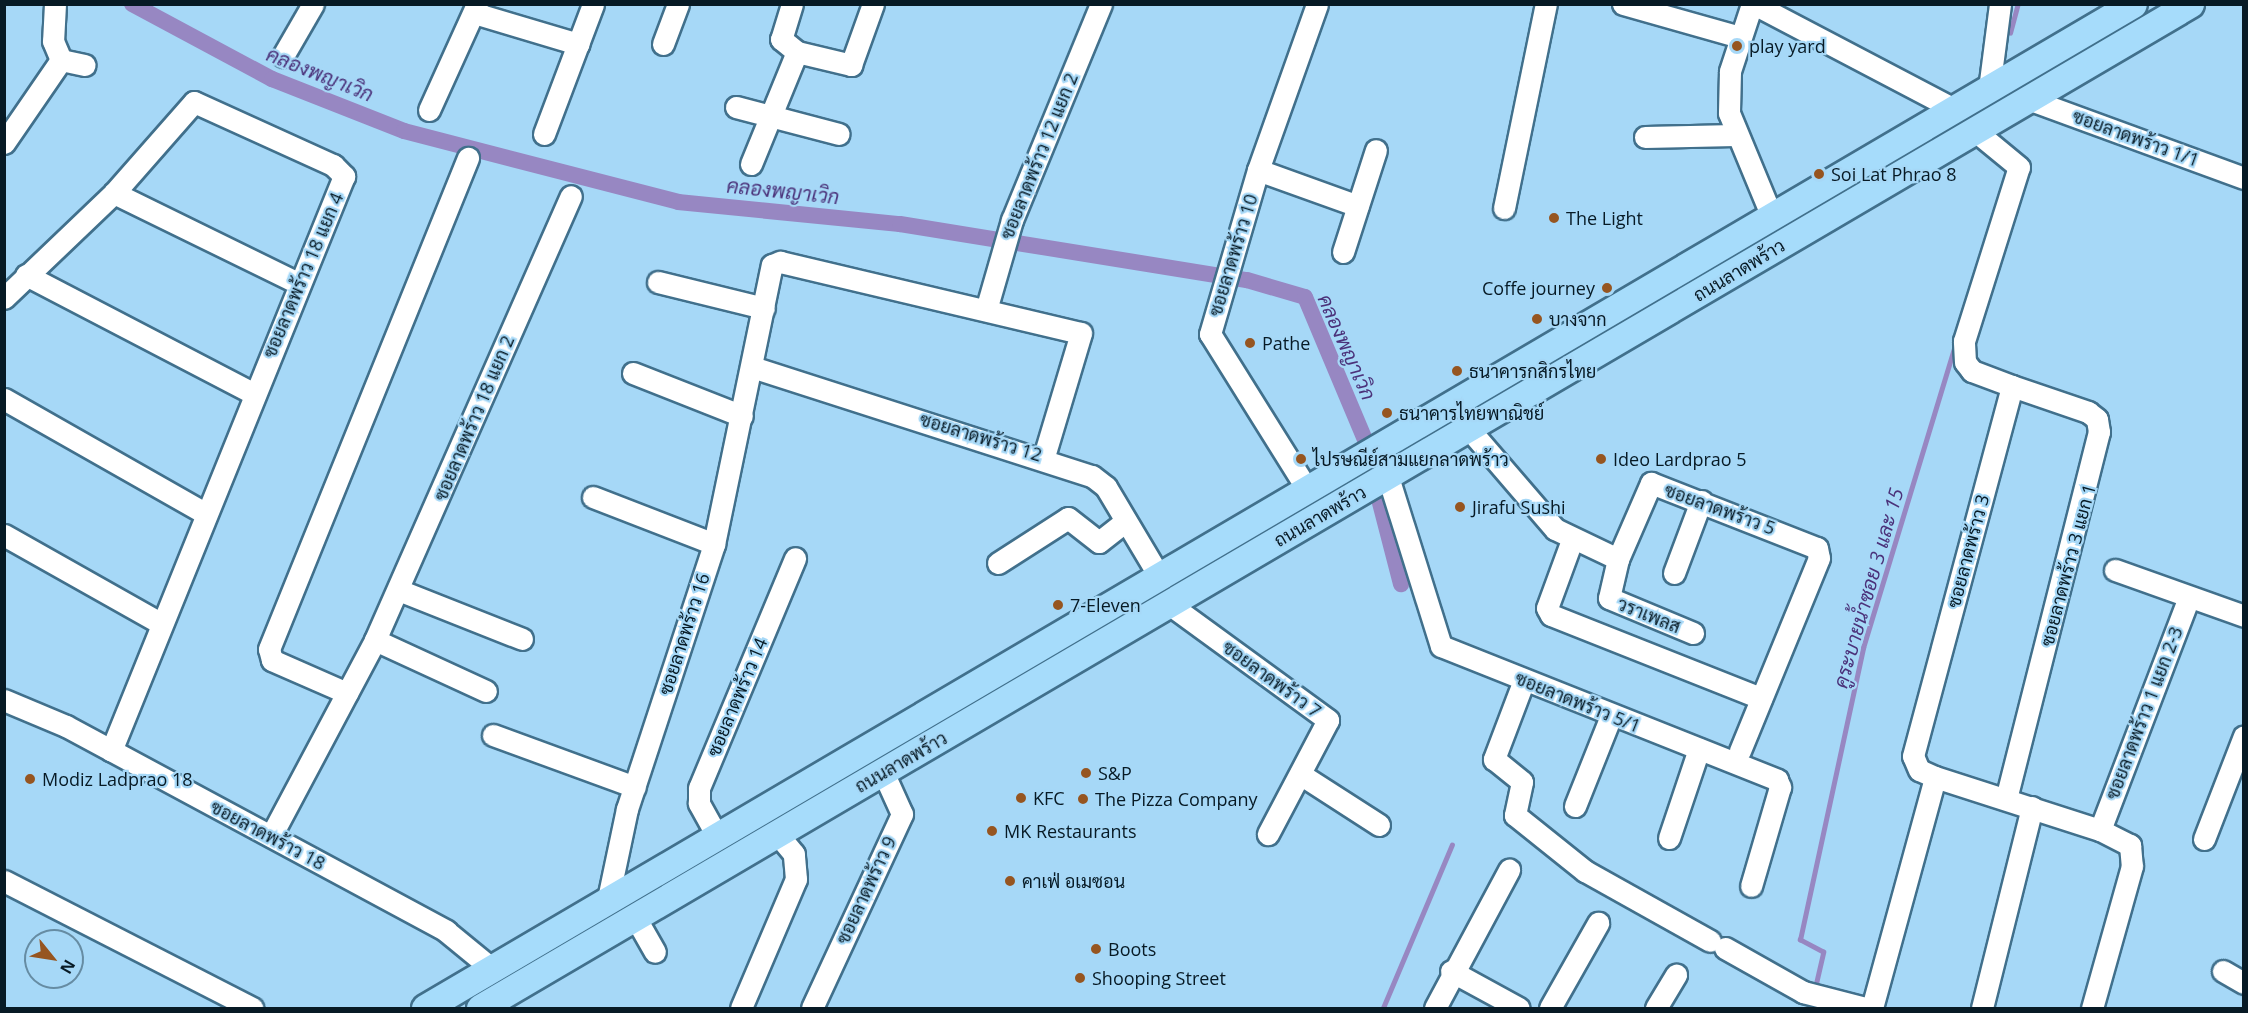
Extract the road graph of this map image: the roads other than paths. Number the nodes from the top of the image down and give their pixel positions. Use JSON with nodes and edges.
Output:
{"nodes":[{"id":1,"x":55,"y":4,"type":"edge"},
{"id":2,"x":313,"y":4,"type":"edge"},
{"id":3,"x":593,"y":4,"type":"edge"},
{"id":4,"x":678,"y":4,"type":"edge"},
{"id":5,"x":792,"y":4,"type":"edge"},
{"id":6,"x":873,"y":4,"type":"edge"},
{"id":7,"x":1101,"y":4,"type":"edge"},
{"id":8,"x":1317,"y":4,"type":"edge"},
{"id":9,"x":1546,"y":4,"type":"edge"},
{"id":10,"x":1623,"y":4,"type":"edge"},
{"id":11,"x":1753,"y":4,"type":"edge"},
{"id":12,"x":2000,"y":4,"type":"edge"},
{"id":13,"x":2133,"y":4,"type":"edge"},
{"id":14,"x":2190,"y":4,"type":"edge"},
{"id":15,"x":476,"y":9,"type":"edge"},
{"id":16,"x":1740,"y":38,"type":"junction"},
{"id":17,"x":578,"y":44,"type":"junction"},
{"id":18,"x":663,"y":44,"type":"dead end"},
{"id":19,"x":797,"y":52,"type":"junction"},
{"id":20,"x":283,"y":56,"type":"dead end"},
{"id":21,"x":61,"y":60,"type":"junction"},
{"id":22,"x":84,"y":65,"type":"dead end"},
{"id":23,"x":1989,"y":89,"type":"junction"},
{"id":24,"x":2028,"y":99,"type":"junction"},
{"id":25,"x":736,"y":107,"type":"dead end"},
{"id":26,"x":1954,"y":109,"type":"junction"},
{"id":27,"x":429,"y":110,"type":"dead end"},
{"id":28,"x":768,"y":113,"type":"junction"},
{"id":29,"x":1974,"y":130,"type":"junction"},
{"id":30,"x":544,"y":134,"type":"dead end"},
{"id":31,"x":839,"y":134,"type":"dead end"},
{"id":32,"x":1735,"y":135,"type":"junction"},
{"id":33,"x":1645,"y":137,"type":"dead end"},
{"id":34,"x":4,"y":143,"type":"edge"},
{"id":35,"x":1376,"y":150,"type":"dead end"},
{"id":36,"x":468,"y":158,"type":"dead end"},
{"id":37,"x":751,"y":164,"type":"dead end"},
{"id":38,"x":1258,"y":170,"type":"junction"},
{"id":39,"x":2244,"y":177,"type":"edge"},
{"id":40,"x":114,"y":193,"type":"junction"},
{"id":41,"x":571,"y":196,"type":"dead end"},
{"id":42,"x":1358,"y":206,"type":"junction"},
{"id":43,"x":1504,"y":208,"type":"dead end"},
{"id":44,"x":1772,"y":217,"type":"junction"},
{"id":45,"x":1343,"y":252,"type":"dead end"},
{"id":46,"x":26,"y":275,"type":"junction"},
{"id":47,"x":658,"y":282,"type":"dead end"},
{"id":48,"x":298,"y":283,"type":"junction"},
{"id":49,"x":4,"y":298,"type":"edge"},
{"id":50,"x":764,"y":308,"type":"junction"},
{"id":51,"x":986,"y":310,"type":"junction"},
{"id":52,"x":752,"y":367,"type":"junction"},
{"id":53,"x":633,"y":373,"type":"dead end"},
{"id":54,"x":1492,"y":380,"type":"junction"},
{"id":55,"x":2012,"y":386,"type":"junction"},
{"id":56,"x":253,"y":393,"type":"junction"},
{"id":57,"x":4,"y":399,"type":"edge"},
{"id":58,"x":1506,"y":407,"type":"junction"},
{"id":59,"x":742,"y":416,"type":"junction"},
{"id":60,"x":1418,"y":423,"type":"junction"},
{"id":61,"x":1469,"y":429,"type":"junction"},
{"id":62,"x":1433,"y":450,"type":"junction"},
{"id":63,"x":1044,"y":456,"type":"junction"},
{"id":64,"x":1388,"y":477,"type":"junction"},
{"id":65,"x":1306,"y":489,"type":"junction"},
{"id":66,"x":593,"y":497,"type":"dead end"},
{"id":67,"x":1701,"y":501,"type":"junction"},
{"id":68,"x":203,"y":512,"type":"junction"},
{"id":69,"x":1126,"y":521,"type":"junction"},
{"id":70,"x":4,"y":535,"type":"edge"},
{"id":71,"x":1572,"y":540,"type":"junction"},
{"id":72,"x":714,"y":544,"type":"junction"},
{"id":73,"x":795,"y":558,"type":"dead end"},
{"id":74,"x":1618,"y":559,"type":"junction"},
{"id":75,"x":998,"y":563,"type":"dead end"},
{"id":76,"x":2115,"y":570,"type":"dead end"},
{"id":77,"x":1674,"y":573,"type":"dead end"},
{"id":78,"x":1159,"y":576,"type":"junction"},
{"id":79,"x":401,"y":591,"type":"junction"},
{"id":80,"x":2189,"y":597,"type":"junction"},
{"id":81,"x":1169,"y":604,"type":"junction"},
{"id":82,"x":2244,"y":616,"type":"edge"},
{"id":83,"x":160,"y":623,"type":"junction"},
{"id":84,"x":1693,"y":633,"type":"dead end"},
{"id":85,"x":522,"y":639,"type":"dead end"},
{"id":86,"x":375,"y":640,"type":"junction"},
{"id":87,"x":1524,"y":680,"type":"junction"},
{"id":88,"x":486,"y":691,"type":"dead end"},
{"id":89,"x":347,"y":693,"type":"junction"},
{"id":90,"x":1761,"y":698,"type":"junction"},
{"id":91,"x":4,"y":700,"type":"edge"},
{"id":92,"x":1611,"y":716,"type":"junction"},
{"id":93,"x":493,"y":735,"type":"dead end"},
{"id":94,"x":2244,"y":736,"type":"edge"},
{"id":95,"x":1699,"y":749,"type":"junction"},
{"id":96,"x":111,"y":751,"type":"junction"},
{"id":97,"x":1740,"y":751,"type":"dead end"},
{"id":98,"x":883,"y":772,"type":"junction"},
{"id":99,"x":1300,"y":774,"type":"junction"},
{"id":100,"x":1935,"y":777,"type":"junction"},
{"id":101,"x":635,"y":787,"type":"junction"},
{"id":102,"x":2006,"y":799,"type":"junction"},
{"id":103,"x":1575,"y":806,"type":"dead end"},
{"id":104,"x":2032,"y":807,"type":"junction"},
{"id":105,"x":1379,"y":825,"type":"dead end"},
{"id":106,"x":2100,"y":830,"type":"junction"},
{"id":107,"x":777,"y":834,"type":"junction"},
{"id":108,"x":1268,"y":834,"type":"dead end"},
{"id":109,"x":271,"y":836,"type":"junction"},
{"id":110,"x":717,"y":836,"type":"junction"},
{"id":111,"x":1669,"y":838,"type":"dead end"},
{"id":112,"x":2204,"y":838,"type":"dead end"},
{"id":113,"x":1509,"y":870,"type":"dead end"},
{"id":114,"x":4,"y":881,"type":"edge"},
{"id":115,"x":1751,"y":886,"type":"dead end"},
{"id":116,"x":609,"y":899,"type":"junction"},
{"id":117,"x":635,"y":917,"type":"junction"},
{"id":118,"x":1598,"y":923,"type":"dead end"},
{"id":119,"x":655,"y":952,"type":"dead end"},
{"id":120,"x":491,"y":968,"type":"junction"},
{"id":121,"x":1451,"y":971,"type":"junction"},
{"id":122,"x":2223,"y":971,"type":"dead end"},
{"id":123,"x":1676,"y":975,"type":"dead end"},
{"id":124,"x":2244,"y":983,"type":"edge"},
{"id":125,"x":252,"y":1008,"type":"edge"},
{"id":126,"x":424,"y":1008,"type":"edge"},
{"id":127,"x":480,"y":1008,"type":"edge"},
{"id":128,"x":741,"y":1008,"type":"edge"},
{"id":129,"x":812,"y":1008,"type":"edge"},
{"id":130,"x":1435,"y":1008,"type":"edge"},
{"id":131,"x":1519,"y":1008,"type":"edge"},
{"id":132,"x":1550,"y":1008,"type":"edge"},
{"id":133,"x":1656,"y":1008,"type":"edge"},
{"id":134,"x":1865,"y":1008,"type":"edge"},
{"id":135,"x":1872,"y":1008,"type":"edge"},
{"id":136,"x":1982,"y":1008,"type":"edge"},
{"id":137,"x":2092,"y":1008,"type":"edge"}],
"edges":[{"from":1,"to":21,"type":"street"},
{"from":2,"to":20,"type":"street"},
{"from":3,"to":17,"type":"street"},
{"from":4,"to":18,"type":"street"},
{"from":5,"to":19,"type":"street"},
{"from":6,"to":19,"type":"street"},
{"from":7,"to":51,"type":"street","name":"ซอยลาดพร้าว 12 แยก 2"},
{"from":8,"to":38,"type":"street","name":"ซอยลาดพร้าว 10"},
{"from":9,"to":43,"type":"street"},
{"from":10,"to":16,"type":"street"},
{"from":11,"to":16,"type":"street"},
{"from":11,"to":26,"type":"street"},
{"from":12,"to":23,"type":"street"},
{"from":13,"to":23,"type":"main road","name":"ถนนลาดพร้าว"},
{"from":14,"to":24,"type":"main road","name":"ถนนลาดพร้าว"},
{"from":15,"to":17,"type":"street"},
{"from":15,"to":27,"type":"street"},
{"from":16,"to":32,"type":"street"},
{"from":17,"to":30,"type":"street"},
{"from":19,"to":28,"type":"street"},
{"from":21,"to":22,"type":"street"},
{"from":21,"to":34,"type":"street"},
{"from":23,"to":26,"type":"main road","name":"ถนนลาดพร้าว"},
{"from":24,"to":29,"type":"main road","name":"ถนนลาดพร้าว"},
{"from":24,"to":39,"type":"street","name":"ซอยลาดพร้าว 1/1"},
{"from":25,"to":28,"type":"street"},
{"from":26,"to":44,"type":"main road","name":"ถนนลาดพร้าว"},
{"from":28,"to":31,"type":"street"},
{"from":28,"to":37,"type":"street"},
{"from":29,"to":55,"type":"street"},
{"from":29,"to":58,"type":"main road","name":"ถนนลาดพร้าว"},
{"from":32,"to":33,"type":"street"},
{"from":32,"to":44,"type":"street"},
{"from":35,"to":42,"type":"street"},
{"from":36,"to":89,"type":"street"},
{"from":38,"to":42,"type":"street"},
{"from":38,"to":65,"type":"street","name":"ซอยลาดพร้าว 10"},
{"from":40,"to":46,"type":"street","name":"ซอยลาดพร้าว 18 แยก 4"},
{"from":40,"to":48,"type":"street"},
{"from":40,"to":48,"type":"street","name":"ซอยลาดพร้าว 18 แยก 4"},
{"from":41,"to":79,"type":"street","name":"ซอยลาดพร้าว 18 แยก 2"},
{"from":42,"to":45,"type":"street"},
{"from":44,"to":54,"type":"main road","name":"ถนนลาดพร้าว"},
{"from":46,"to":49,"type":"street","name":"ซอยลาดพร้าว 18 แยก 4"},
{"from":46,"to":56,"type":"street"},
{"from":47,"to":50,"type":"street"},
{"from":48,"to":56,"type":"street","name":"ซอยลาดพร้าว 18 แยก 4"},
{"from":50,"to":51,"type":"street"},
{"from":50,"to":52,"type":"street"},
{"from":51,"to":63,"type":"street"},
{"from":52,"to":59,"type":"street","name":"ซอยลาดพร้าว 16"},
{"from":52,"to":63,"type":"street","name":"ซอยลาดพร้าว 12"},
{"from":53,"to":59,"type":"street"},
{"from":54,"to":58,"type":"main road"},
{"from":54,"to":60,"type":"main road","name":"ถนนลาดพร้าว"},
{"from":55,"to":100,"type":"street","name":"ซอยลาดพร้าว 3"},
{"from":55,"to":102,"type":"street","name":"ซอยลาดพร้าว 3 แยก 1"},
{"from":56,"to":68,"type":"street","name":"ซอยลาดพร้าว 18 แยก 4"},
{"from":57,"to":68,"type":"street"},
{"from":58,"to":61,"type":"main road","name":"ถนนลาดพร้าว"},
{"from":59,"to":72,"type":"street","name":"ซอยลาดพร้าว 16"},
{"from":60,"to":62,"type":"main road"},
{"from":60,"to":65,"type":"main road","name":"ถนนลาดพร้าว"},
{"from":61,"to":62,"type":"main road","name":"ถนนลาดพร้าว"},
{"from":61,"to":71,"type":"street"},
{"from":62,"to":64,"type":"main road","name":"ถนนลาดพร้าว"},
{"from":63,"to":69,"type":"street","name":"ซอยลาดพร้าว 12"},
{"from":64,"to":81,"type":"main road","name":"ถนนลาดพร้าว"},
{"from":64,"to":87,"type":"street","name":"ซอยลาดพร้าว 5/1"},
{"from":65,"to":78,"type":"main road","name":"ถนนลาดพร้าว"},
{"from":66,"to":72,"type":"street"},
{"from":67,"to":74,"type":"street","name":"ซอยลาดพร้าว 5"},
{"from":67,"to":77,"type":"street"},
{"from":67,"to":90,"type":"street","name":"ซอยลาดพร้าว 5"},
{"from":68,"to":83,"type":"street","name":"ซอยลาดพร้าว 18 แยก 4"},
{"from":69,"to":75,"type":"street"},
{"from":69,"to":78,"type":"street","name":"ซอยลาดพร้าว 12"},
{"from":70,"to":83,"type":"street"},
{"from":71,"to":74,"type":"street"},
{"from":71,"to":90,"type":"street"},
{"from":72,"to":101,"type":"street","name":"ซอยลาดพร้าว 16"},
{"from":73,"to":110,"type":"street","name":"ซอยลาดพร้าว 14"},
{"from":74,"to":84,"type":"street","name":"วราเพลส"},
{"from":76,"to":80,"type":"street"},
{"from":78,"to":110,"type":"main road","name":"ถนนลาดพร้าว"},
{"from":79,"to":85,"type":"street"},
{"from":79,"to":86,"type":"street","name":"ซอยลาดพร้าว 18 แยก 2"},
{"from":80,"to":82,"type":"street"},
{"from":80,"to":106,"type":"street","name":"ซอยลาดพร้าว 1 แยก 2-3"},
{"from":81,"to":98,"type":"main road","name":"ถนนลาดพร้าว"},
{"from":81,"to":99,"type":"street","name":"ซอยลาดพร้าว 7"},
{"from":83,"to":96,"type":"street","name":"ซอยลาดพร้าว 18 แยก 4"},
{"from":86,"to":88,"type":"street"},
{"from":86,"to":89,"type":"street","name":"ซอยลาดพร้าว 18 แยก 2"},
{"from":87,"to":92,"type":"street","name":"ซอยลาดพร้าว 5/1"},
{"from":87,"to":134,"type":"street"},
{"from":89,"to":109,"type":"street","name":"ซอยลาดพร้าว 18 แยก 2"},
{"from":90,"to":97,"type":"street","name":"ซอยลาดพร้าว 5"},
{"from":91,"to":96,"type":"street","name":"ซอยลาดพร้าว 18"},
{"from":92,"to":95,"type":"street","name":"ซอยลาดพร้าว 5/1"},
{"from":92,"to":103,"type":"street"},
{"from":93,"to":101,"type":"street"},
{"from":94,"to":112,"type":"street"},
{"from":95,"to":111,"type":"street"},
{"from":95,"to":115,"type":"street","name":"ซอยลาดพร้าว 5/1"},
{"from":96,"to":109,"type":"street","name":"ซอยลาดพร้าว 18"},
{"from":98,"to":107,"type":"main road","name":"ถนนลาดพร้าว"},
{"from":98,"to":129,"type":"street","name":"ซอยลาดพร้าว 9"},
{"from":99,"to":105,"type":"street"},
{"from":99,"to":108,"type":"street","name":"ซอยลาดพร้าว 7"},
{"from":100,"to":102,"type":"street"},
{"from":100,"to":135,"type":"street"},
{"from":101,"to":116,"type":"street","name":"ซอยลาดพร้าว 16"},
{"from":102,"to":104,"type":"street"},
{"from":104,"to":106,"type":"street"},
{"from":104,"to":136,"type":"street"},
{"from":106,"to":137,"type":"street"},
{"from":107,"to":117,"type":"main road","name":"ถนนลาดพร้าว"},
{"from":107,"to":128,"type":"street"},
{"from":109,"to":120,"type":"street","name":"ซอยลาดพร้าว 18"},
{"from":110,"to":116,"type":"main road","name":"ถนนลาดพร้าว"},
{"from":113,"to":121,"type":"street"},
{"from":114,"to":125,"type":"street"},
{"from":116,"to":120,"type":"main road","name":"ถนนลาดพร้าว"},
{"from":117,"to":119,"type":"street"},
{"from":117,"to":127,"type":"main road","name":"ถนนลาดพร้าว"},
{"from":118,"to":132,"type":"street"},
{"from":120,"to":126,"type":"main road","name":"ถนนลาดพร้าว"},
{"from":121,"to":130,"type":"street"},
{"from":121,"to":131,"type":"street"},
{"from":122,"to":124,"type":"street"},
{"from":123,"to":133,"type":"street"}]}
